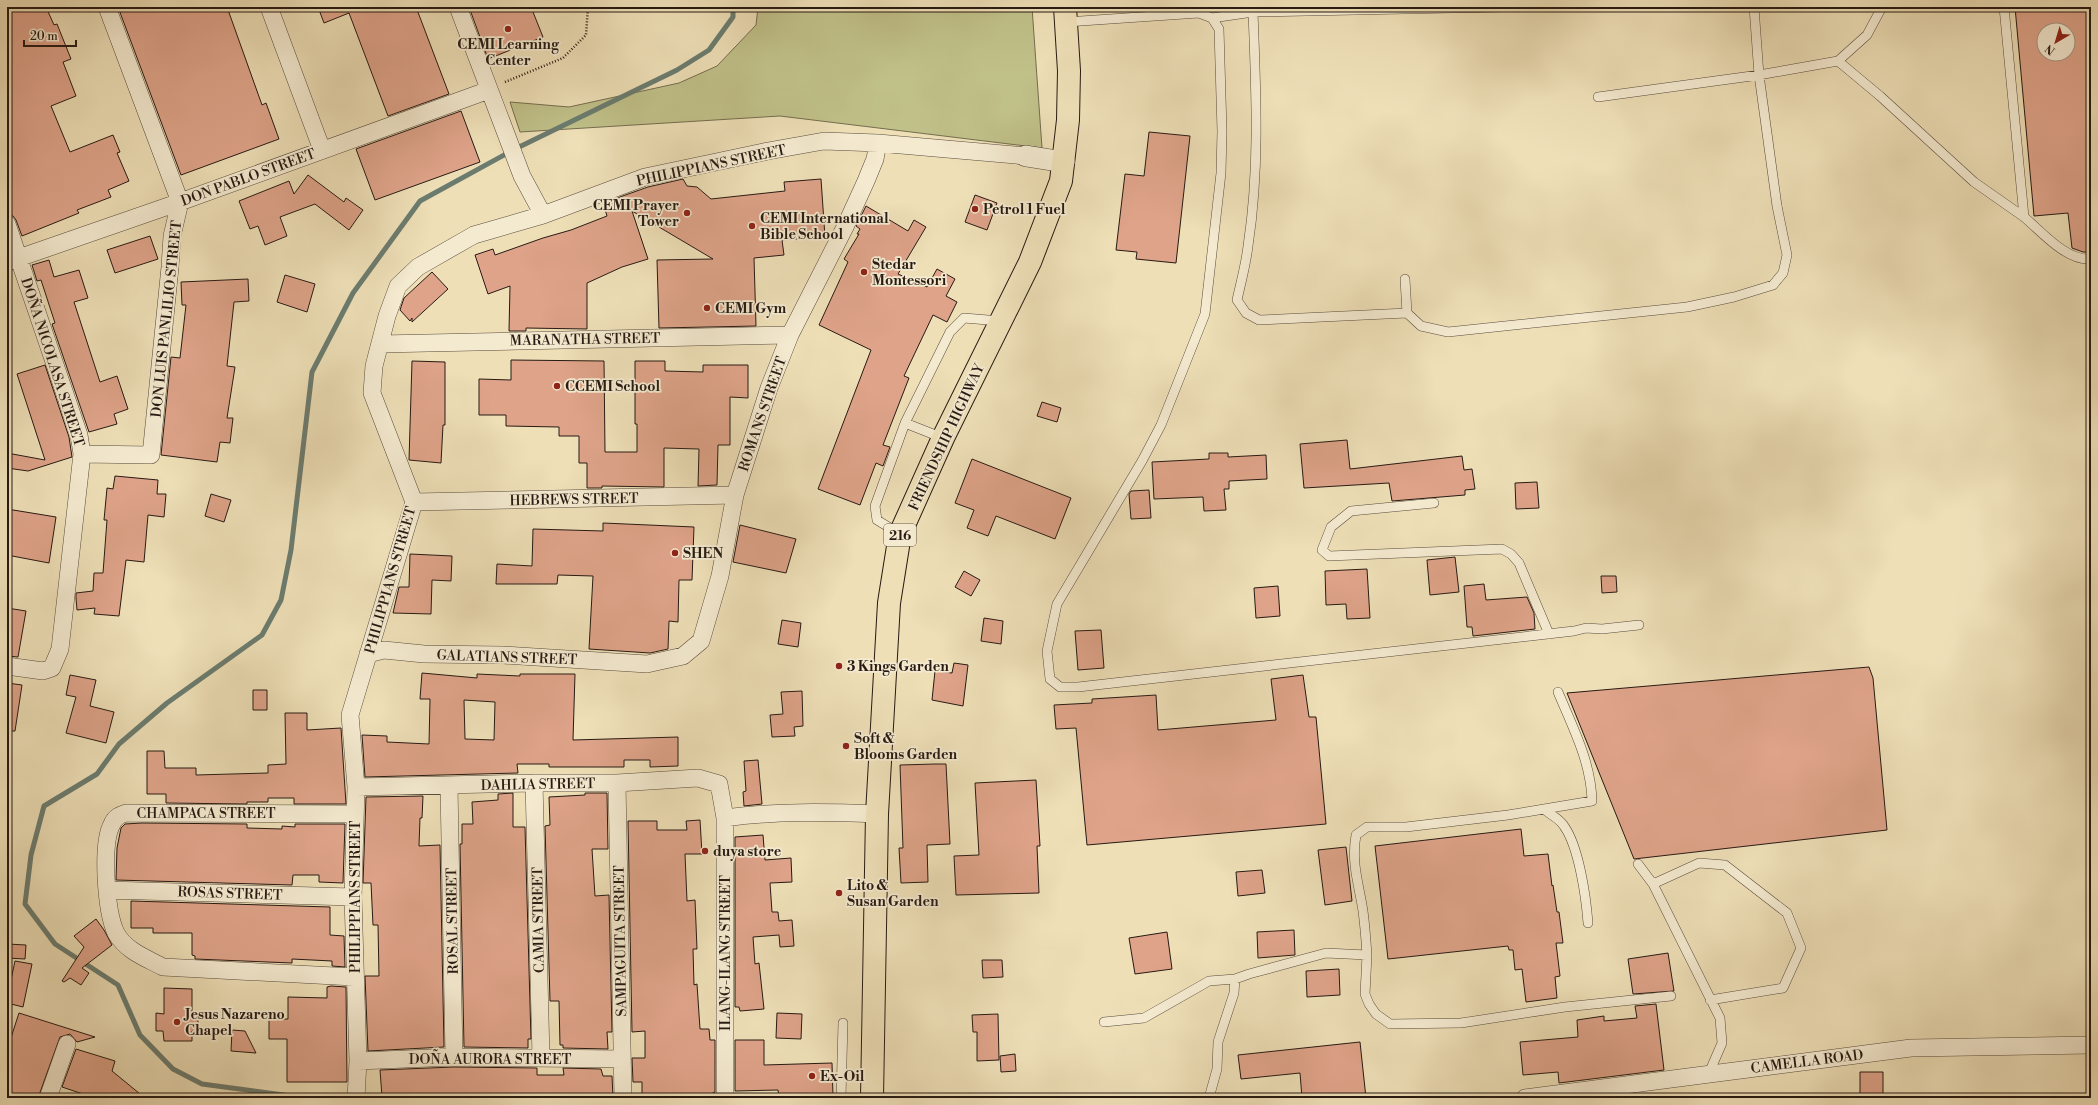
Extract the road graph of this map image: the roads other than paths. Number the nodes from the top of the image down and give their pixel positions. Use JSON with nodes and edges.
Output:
{"nodes":[{"id":1,"x":107,"y":7,"type":"edge"},
{"id":2,"x":269,"y":7,"type":"edge"},
{"id":3,"x":458,"y":7,"type":"edge"},
{"id":4,"x":1130,"y":7,"type":"edge"},
{"id":5,"x":1502,"y":7,"type":"edge"},
{"id":6,"x":1754,"y":7,"type":"edge"},
{"id":7,"x":1882,"y":7,"type":"edge"},
{"id":8,"x":2004,"y":7,"type":"edge"},
{"id":9,"x":1236,"y":11,"type":"edge"},
{"id":10,"x":1253,"y":12,"type":"junction"},
{"id":11,"x":1065,"y":15,"type":"edge"},
{"id":12,"x":1131,"y":17,"type":"junction"},
{"id":13,"x":1212,"y":18,"type":"junction"},
{"id":14,"x":1838,"y":62,"type":"junction"},
{"id":15,"x":1759,"y":75,"type":"junction"},
{"id":16,"x":489,"y":90,"type":"junction"},
{"id":17,"x":1598,"y":97,"type":"dead end"},
{"id":18,"x":878,"y":143,"type":"junction"},
{"id":19,"x":322,"y":150,"type":"junction"},
{"id":20,"x":1026,"y":156,"type":"joint"},
{"id":21,"x":1064,"y":162,"type":"junction"},
{"id":22,"x":180,"y":202,"type":"junction"},
{"id":23,"x":543,"y":215,"type":"junction"},
{"id":24,"x":2024,"y":217,"type":"junction"},
{"id":25,"x":7,"y":224,"type":"edge"},
{"id":26,"x":2091,"y":259,"type":"edge"},
{"id":27,"x":13,"y":260,"type":"edge"},
{"id":28,"x":1405,"y":279,"type":"dead end"},
{"id":29,"x":1407,"y":313,"type":"junction"},
{"id":30,"x":1002,"y":321,"type":"junction"},
{"id":31,"x":790,"y":335,"type":"junction"},
{"id":32,"x":381,"y":344,"type":"junction"},
{"id":33,"x":905,"y":424,"type":"junction"},
{"id":34,"x":943,"y":438,"type":"junction"},
{"id":35,"x":82,"y":454,"type":"junction"},
{"id":36,"x":735,"y":496,"type":"junction"},
{"id":37,"x":414,"y":502,"type":"junction"},
{"id":38,"x":1434,"y":504,"type":"dead end"},
{"id":39,"x":900,"y":534,"type":"junction"},
{"id":40,"x":1639,"y":625,"type":"dead end"},
{"id":41,"x":1549,"y":634,"type":"junction"},
{"id":42,"x":368,"y":654,"type":"junction"},
{"id":43,"x":647,"y":664,"type":"joint"},
{"id":44,"x":7,"y":666,"type":"edge"},
{"id":45,"x":1558,"y":692,"type":"dead end"},
{"id":46,"x":534,"y":783,"type":"junction"},
{"id":47,"x":617,"y":784,"type":"junction"},
{"id":48,"x":719,"y":784,"type":"joint"},
{"id":49,"x":450,"y":786,"type":"junction"},
{"id":50,"x":356,"y":788,"type":"junction"},
{"id":51,"x":1545,"y":810,"type":"junction"},
{"id":52,"x":355,"y":814,"type":"junction"},
{"id":53,"x":878,"y":814,"type":"junction"},
{"id":54,"x":725,"y":818,"type":"junction"},
{"id":55,"x":1638,"y":864,"type":"dead end"},
{"id":56,"x":1653,"y":884,"type":"junction"},
{"id":57,"x":107,"y":890,"type":"junction"},
{"id":58,"x":353,"y":897,"type":"junction"},
{"id":59,"x":1588,"y":923,"type":"dead end"},
{"id":60,"x":1367,"y":955,"type":"junction"},
{"id":61,"x":354,"y":977,"type":"junction"},
{"id":62,"x":1235,"y":980,"type":"junction"},
{"id":63,"x":1671,"y":996,"type":"dead end"},
{"id":64,"x":1710,"y":1000,"type":"junction"},
{"id":65,"x":1104,"y":1022,"type":"dead end"},
{"id":66,"x":843,"y":1023,"type":"dead end"},
{"id":67,"x":67,"y":1044,"type":"dead end"},
{"id":68,"x":2091,"y":1046,"type":"edge"},
{"id":69,"x":454,"y":1057,"type":"junction"},
{"id":70,"x":541,"y":1057,"type":"junction"},
{"id":71,"x":622,"y":1059,"type":"junction"},
{"id":72,"x":358,"y":1061,"type":"junction"},
{"id":73,"x":1709,"y":1073,"type":"junction"},
{"id":74,"x":48,"y":1098,"type":"edge"},
{"id":75,"x":356,"y":1098,"type":"edge"},
{"id":76,"x":624,"y":1098,"type":"edge"},
{"id":77,"x":725,"y":1098,"type":"edge"},
{"id":78,"x":841,"y":1098,"type":"edge"},
{"id":79,"x":872,"y":1098,"type":"edge"},
{"id":80,"x":1209,"y":1098,"type":"edge"},
{"id":81,"x":1525,"y":1098,"type":"edge"}],
"edges":[{"from":1,"to":22,"type":"street","name":"DON LUIS PANLILIO STREET"},
{"from":2,"to":19,"type":"street"},
{"from":3,"to":16,"type":"street"},
{"from":4,"to":12,"type":"lane"},
{"from":5,"to":10,"type":"lane"},
{"from":6,"to":15,"type":"lane"},
{"from":7,"to":14,"type":"lane"},
{"from":8,"to":24,"type":"lane"},
{"from":9,"to":10,"type":"lane"},
{"from":9,"to":13,"type":"lane"},
{"from":10,"to":29,"type":"lane"},
{"from":11,"to":12,"type":"lane"},
{"from":11,"to":21,"type":"main road","name":"FRIENDSHIP HIGHWAY","number":"216"},
{"from":12,"to":13,"type":"lane"},
{"from":13,"to":41,"type":"lane"},
{"from":14,"to":15,"type":"lane"},
{"from":14,"to":24,"type":"lane"},
{"from":15,"to":17,"type":"lane"},
{"from":15,"to":29,"type":"lane"},
{"from":16,"to":19,"type":"street","name":"DON PABLO STREET"},
{"from":16,"to":23,"type":"street"},
{"from":18,"to":20,"type":"street","name":"PHILIPPIANS STREET"},
{"from":18,"to":23,"type":"street","name":"PHILIPPIANS STREET"},
{"from":18,"to":31,"type":"street","name":"ROMANS STREET"},
{"from":19,"to":22,"type":"street","name":"DON PABLO STREET"},
{"from":20,"to":21,"type":"street","name":"PHILIPPIANS STREET"},
{"from":21,"to":30,"type":"main road","name":"FRIENDSHIP HIGHWAY","number":"216"},
{"from":22,"to":27,"type":"street","name":"DON PABLO STREET"},
{"from":22,"to":35,"type":"street","name":"DON LUIS PANLILIO STREET"},
{"from":23,"to":32,"type":"street","name":"PHILIPPIANS STREET"},
{"from":24,"to":26,"type":"lane"},
{"from":25,"to":27,"type":"street","name":"DOÑA NICOLASA STREET"},
{"from":27,"to":35,"type":"street","name":"DOÑA NICOLASA STREET"},
{"from":28,"to":29,"type":"lane"},
{"from":30,"to":33,"type":"lane"},
{"from":30,"to":34,"type":"main road","name":"FRIENDSHIP HIGHWAY","number":"216"},
{"from":31,"to":32,"type":"street","name":"MARANATHA STREET"},
{"from":31,"to":36,"type":"street","name":"ROMANS STREET"},
{"from":32,"to":37,"type":"street","name":"PHILIPPIANS STREET"},
{"from":33,"to":34,"type":"lane"},
{"from":33,"to":39,"type":"lane"},
{"from":34,"to":39,"type":"main road","name":"FRIENDSHIP HIGHWAY","number":"216"},
{"from":35,"to":44,"type":"street","name":"DOÑA NICOLASA STREET"},
{"from":36,"to":37,"type":"street","name":"HEBREWS STREET"},
{"from":36,"to":43,"type":"street","name":"ROMANS STREET"},
{"from":37,"to":42,"type":"street","name":"PHILIPPIANS STREET"},
{"from":38,"to":41,"type":"lane"},
{"from":39,"to":53,"type":"main road","name":"FRIENDSHIP HIGHWAY","number":"216"},
{"from":40,"to":41,"type":"lane"},
{"from":42,"to":43,"type":"street","name":"GALATIANS STREET"},
{"from":42,"to":50,"type":"street","name":"PHILIPPIANS STREET"},
{"from":45,"to":51,"type":"lane"},
{"from":46,"to":47,"type":"street","name":"DAHLIA STREET"},
{"from":46,"to":49,"type":"street","name":"DAHLIA STREET"},
{"from":46,"to":70,"type":"street","name":"CAMIA STREET"},
{"from":47,"to":48,"type":"street","name":"DAHLIA STREET"},
{"from":47,"to":71,"type":"street","name":"SAMPAGUITA STREET"},
{"from":48,"to":54,"type":"street","name":"ILANG-ILANG STREET"},
{"from":49,"to":50,"type":"street","name":"DAHLIA STREET"},
{"from":49,"to":69,"type":"street","name":"ROSAL STREET"},
{"from":50,"to":52,"type":"street","name":"PHILIPPIANS STREET"},
{"from":51,"to":59,"type":"lane"},
{"from":51,"to":60,"type":"lane"},
{"from":52,"to":57,"type":"street","name":"CHAMPACA STREET"},
{"from":52,"to":58,"type":"street","name":"PHILIPPIANS STREET"},
{"from":53,"to":54,"type":"street"},
{"from":53,"to":79,"type":"main road","name":"FRIENDSHIP HIGHWAY","number":"216"},
{"from":54,"to":77,"type":"street","name":"ILANG-ILANG STREET"},
{"from":55,"to":56,"type":"lane"},
{"from":56,"to":64,"type":"lane"},
{"from":56,"to":64,"type":"lane"},
{"from":57,"to":58,"type":"street","name":"ROSAS STREET"},
{"from":57,"to":61,"type":"street","name":"CHAMPACA STREET"},
{"from":58,"to":61,"type":"street","name":"PHILIPPIANS STREET"},
{"from":60,"to":62,"type":"lane"},
{"from":60,"to":63,"type":"lane"},
{"from":61,"to":72,"type":"street","name":"PHILIPPIANS STREET"},
{"from":62,"to":65,"type":"lane"},
{"from":62,"to":80,"type":"lane"},
{"from":64,"to":73,"type":"lane"},
{"from":66,"to":78,"type":"lane"},
{"from":67,"to":74,"type":"street"},
{"from":68,"to":73,"type":"street","name":"CAMELLA ROAD"},
{"from":69,"to":70,"type":"street","name":"DOÑA AURORA STREET"},
{"from":69,"to":72,"type":"street","name":"DOÑA AURORA STREET"},
{"from":70,"to":71,"type":"street","name":"DOÑA AURORA STREET"},
{"from":71,"to":76,"type":"street","name":"SAMPAGUITA STREET"},
{"from":72,"to":75,"type":"street","name":"PHILIPPIANS STREET"},
{"from":73,"to":81,"type":"street","name":"CAMELLA ROAD"}]}
